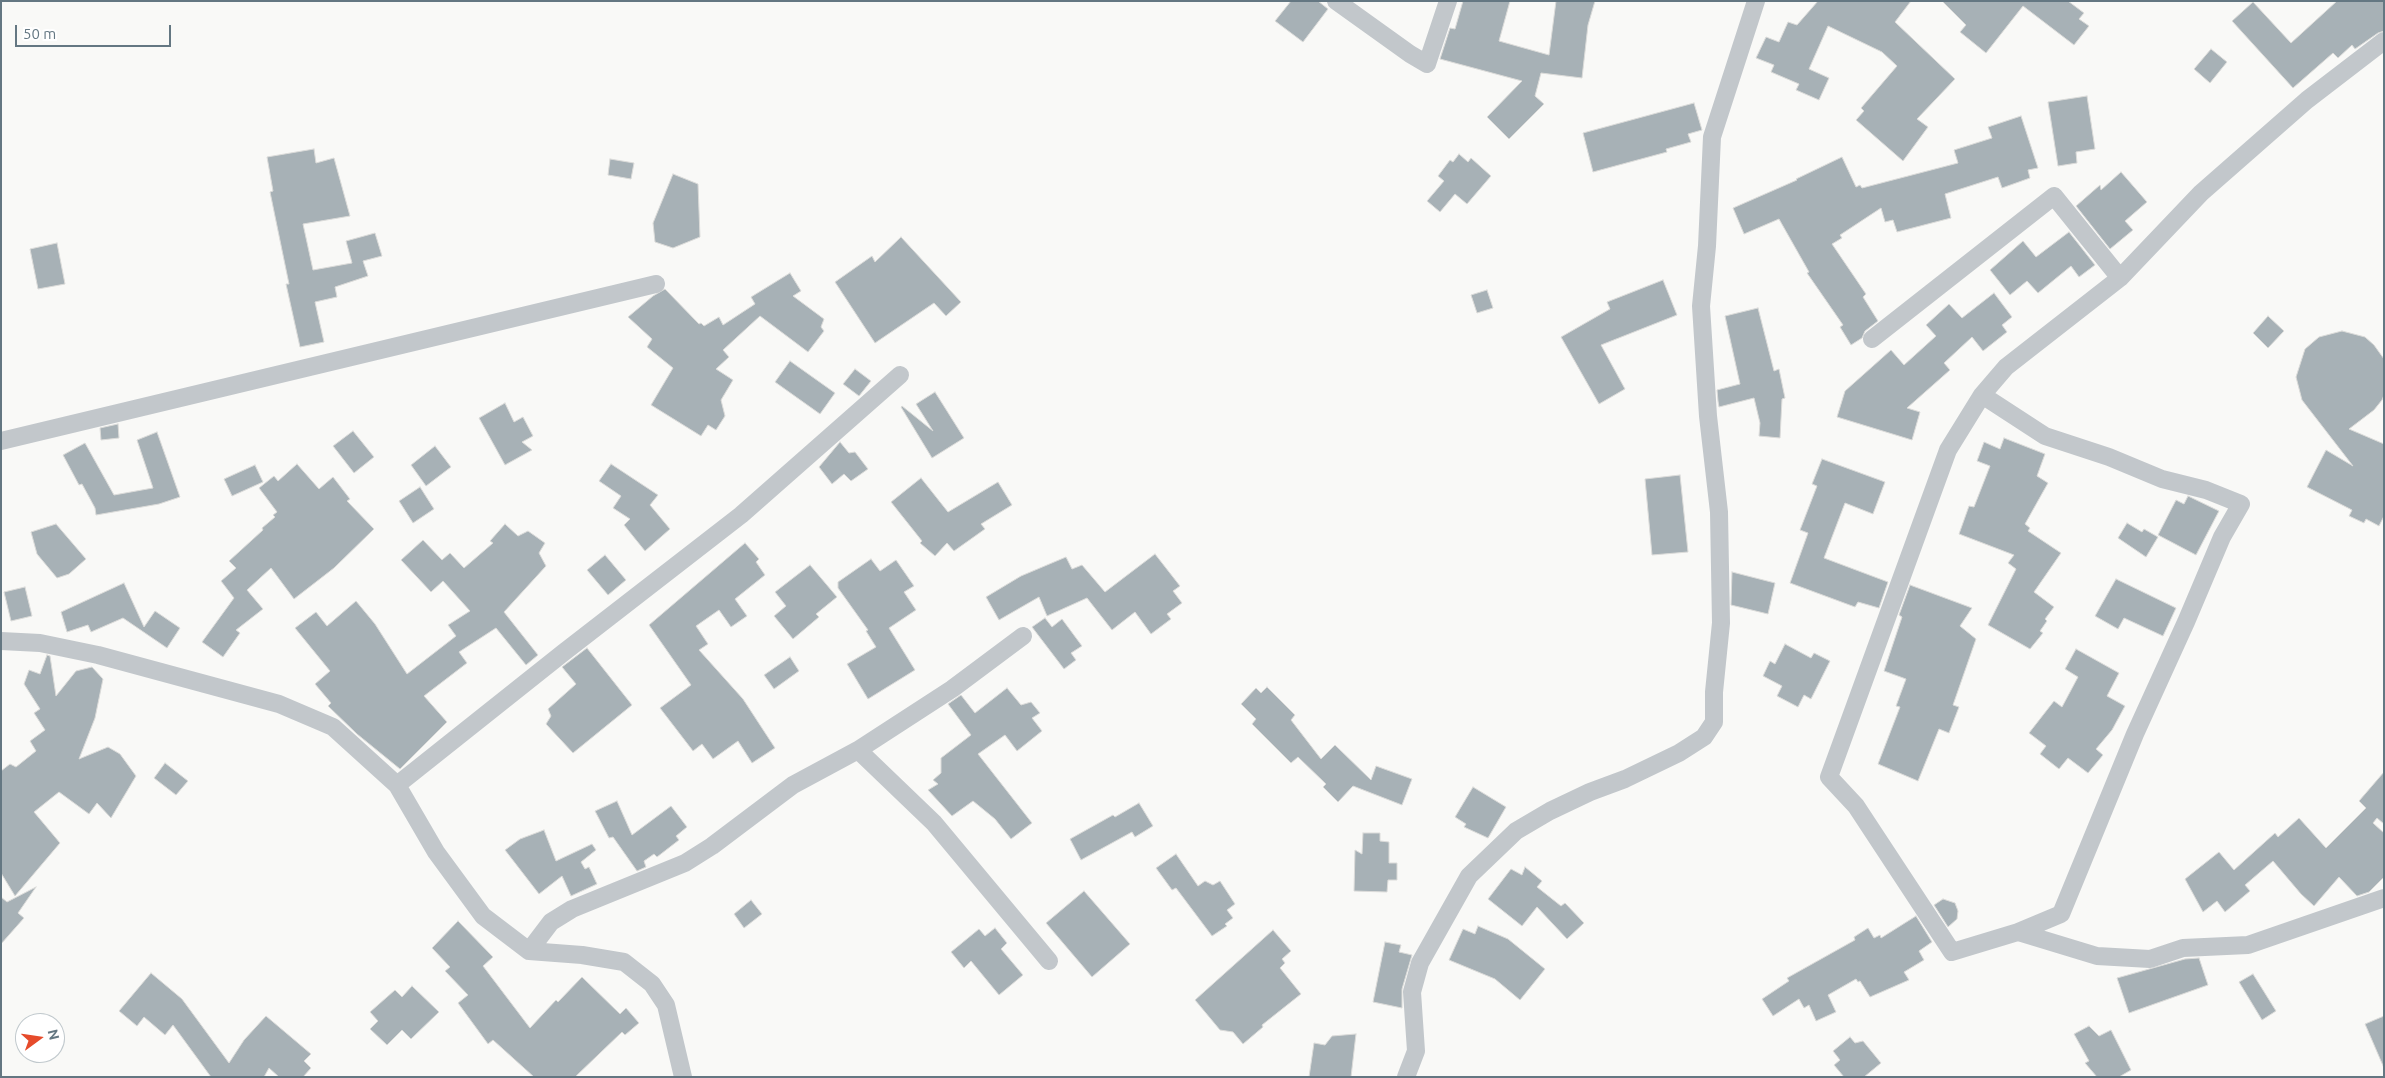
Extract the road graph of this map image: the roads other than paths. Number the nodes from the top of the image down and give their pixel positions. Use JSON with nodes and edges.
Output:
{"nodes":[{"id":1,"x":1336,"y":1,"type":"edge"},
{"id":2,"x":1448,"y":1,"type":"edge"},
{"id":3,"x":1756,"y":1,"type":"edge"},
{"id":4,"x":2384,"y":41,"type":"edge"},
{"id":5,"x":2120,"y":278,"type":"junction"},
{"id":6,"x":656,"y":284,"type":"dead end"},
{"id":7,"x":1872,"y":338,"type":"dead end"},
{"id":8,"x":900,"y":375,"type":"dead end"},
{"id":9,"x":1982,"y":394,"type":"junction"},
{"id":10,"x":1,"y":441,"type":"edge"},
{"id":11,"x":1023,"y":636,"type":"dead end"},
{"id":12,"x":1,"y":641,"type":"edge"},
{"id":13,"x":858,"y":750,"type":"junction"},
{"id":14,"x":397,"y":785,"type":"junction"},
{"id":15,"x":2384,"y":898,"type":"edge"},
{"id":16,"x":2018,"y":932,"type":"junction"},
{"id":17,"x":529,"y":951,"type":"junction"},
{"id":18,"x":1049,"y":962,"type":"dead end"},
{"id":19,"x":682,"y":1077,"type":"edge"},
{"id":20,"x":1406,"y":1077,"type":"edge"}],
"edges":[{"from":1,"to":2,"type":"street"},
{"from":3,"to":20,"type":"street"},
{"from":4,"to":5,"type":"street"},
{"from":5,"to":7,"type":"street"},
{"from":5,"to":9,"type":"street"},
{"from":6,"to":10,"type":"street"},
{"from":8,"to":14,"type":"street"},
{"from":9,"to":16,"type":"street"},
{"from":9,"to":16,"type":"street"},
{"from":11,"to":13,"type":"street"},
{"from":12,"to":14,"type":"street"},
{"from":13,"to":17,"type":"street"},
{"from":13,"to":18,"type":"street"},
{"from":14,"to":17,"type":"street"},
{"from":15,"to":16,"type":"street"},
{"from":17,"to":19,"type":"street"}]}
